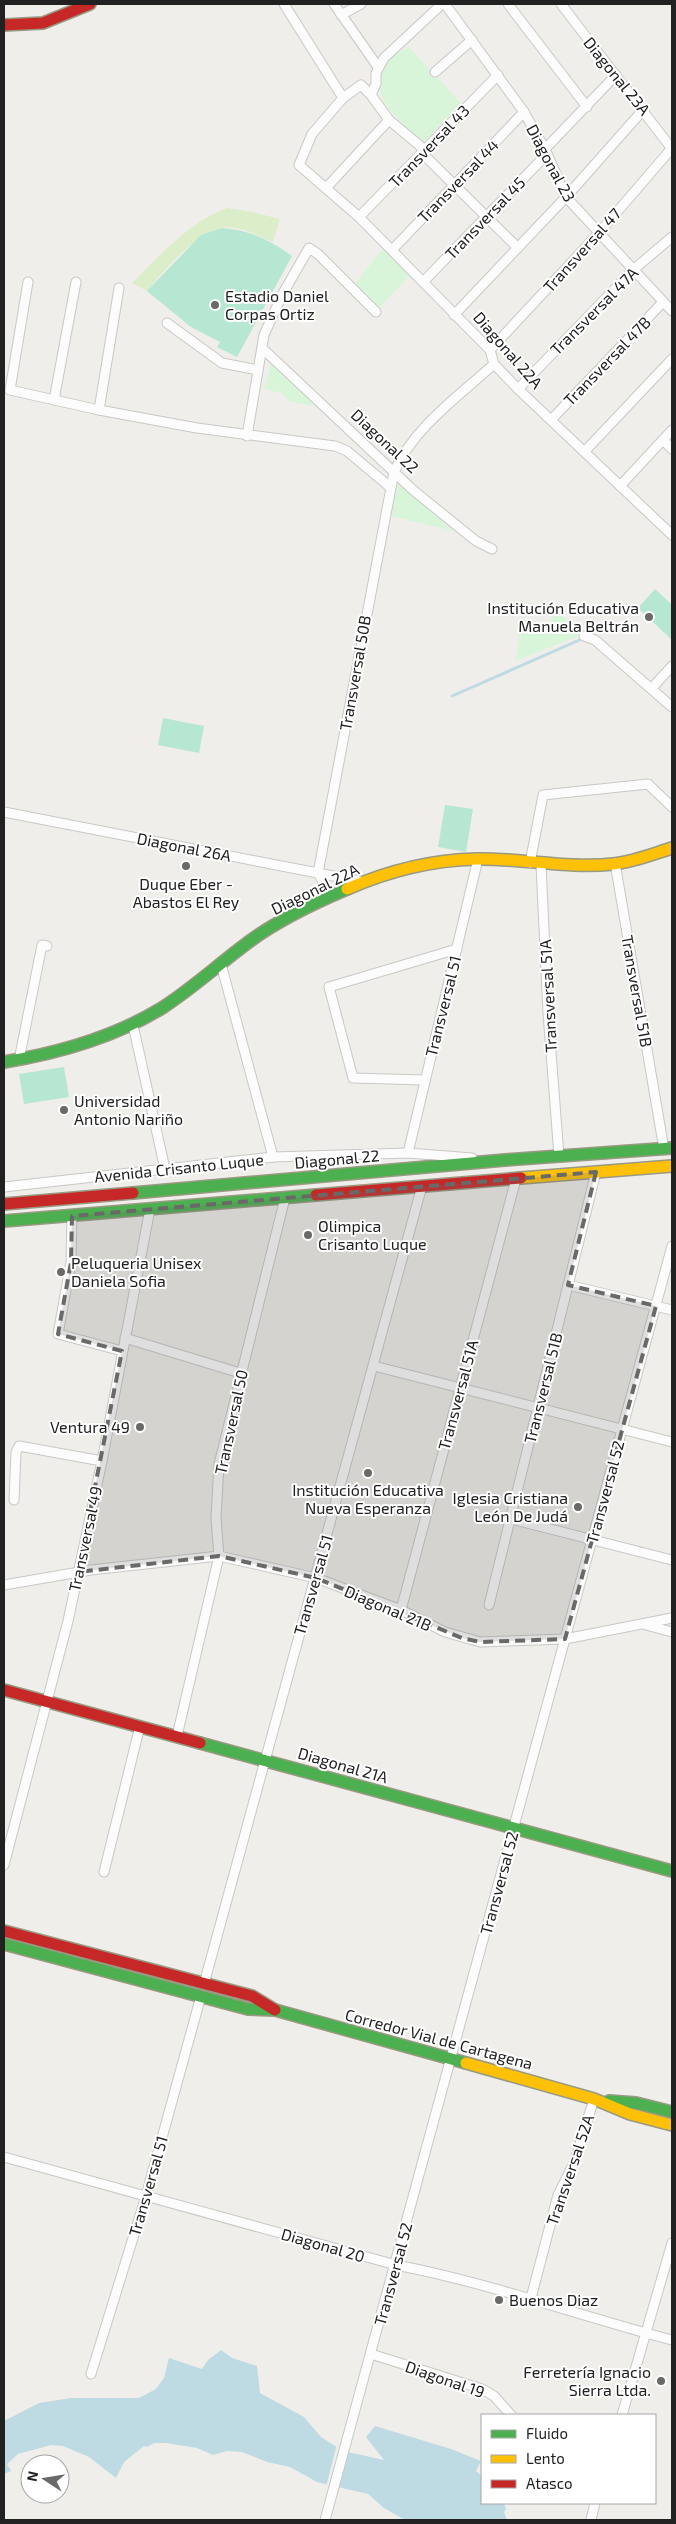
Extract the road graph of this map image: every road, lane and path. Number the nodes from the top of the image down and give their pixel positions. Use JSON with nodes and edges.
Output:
{"nodes":[{"id":1,"x":90,"y":4,"type":"edge"},
{"id":2,"x":284,"y":4,"type":"edge"},
{"id":3,"x":334,"y":4,"type":"edge"},
{"id":4,"x":361,"y":4,"type":"edge"},
{"id":5,"x":443,"y":4,"type":"edge"},
{"id":6,"x":508,"y":4,"type":"edge"},
{"id":7,"x":560,"y":4,"type":"edge"},
{"id":8,"x":341,"y":15,"type":"junction"},
{"id":9,"x":4,"y":25,"type":"edge"},
{"id":10,"x":472,"y":40,"type":"junction"},
{"id":11,"x":378,"y":67,"type":"junction"},
{"id":12,"x":435,"y":72,"type":"dead end"},
{"id":13,"x":498,"y":75,"type":"junction"},
{"id":14,"x":616,"y":75,"type":"junction"},
{"id":15,"x":371,"y":94,"type":"junction"},
{"id":16,"x":343,"y":98,"type":"junction"},
{"id":17,"x":587,"y":106,"type":"junction"},
{"id":18,"x":644,"y":109,"type":"junction"},
{"id":19,"x":524,"y":112,"type":"junction"},
{"id":20,"x":389,"y":120,"type":"junction"},
{"id":21,"x":672,"y":148,"type":"edge"},
{"id":22,"x":423,"y":152,"type":"junction"},
{"id":23,"x":546,"y":152,"type":"junction"},
{"id":24,"x":456,"y":184,"type":"junction"},
{"id":25,"x":326,"y":188,"type":"junction"},
{"id":26,"x":566,"y":197,"type":"junction"},
{"id":27,"x":487,"y":216,"type":"junction"},
{"id":28,"x":359,"y":217,"type":"junction"},
{"id":29,"x":598,"y":234,"type":"junction"},
{"id":30,"x":672,"y":237,"type":"edge"},
{"id":31,"x":518,"y":248,"type":"junction"},
{"id":32,"x":392,"y":250,"type":"junction"},
{"id":33,"x":633,"y":270,"type":"junction"},
{"id":34,"x":28,"y":282,"type":"dead end"},
{"id":35,"x":76,"y":282,"type":"dead end"},
{"id":36,"x":423,"y":282,"type":"junction"},
{"id":37,"x":119,"y":288,"type":"dead end"},
{"id":38,"x":669,"y":307,"type":"edge"},
{"id":39,"x":376,"y":312,"type":"dead end"},
{"id":40,"x":454,"y":315,"type":"junction"},
{"id":41,"x":167,"y":323,"type":"dead end"},
{"id":42,"x":262,"y":348,"type":"junction"},
{"id":43,"x":490,"y":350,"type":"junction"},
{"id":44,"x":672,"y":359,"type":"edge"},
{"id":45,"x":494,"y":364,"type":"junction"},
{"id":46,"x":258,"y":370,"type":"junction"},
{"id":47,"x":518,"y":389,"type":"junction"},
{"id":48,"x":54,"y":400,"type":"junction"},
{"id":49,"x":99,"y":410,"type":"junction"},
{"id":50,"x":551,"y":420,"type":"junction"},
{"id":51,"x":672,"y":430,"type":"edge"},
{"id":52,"x":247,"y":436,"type":"junction"},
{"id":53,"x":663,"y":440,"type":"junction"},
{"id":54,"x":672,"y":449,"type":"edge"},
{"id":55,"x":584,"y":451,"type":"junction"},
{"id":56,"x":394,"y":472,"type":"junction"},
{"id":57,"x":620,"y":486,"type":"junction"},
{"id":58,"x":390,"y":487,"type":"junction"},
{"id":59,"x":672,"y":535,"type":"edge"},
{"id":60,"x":492,"y":549,"type":"dead end"},
{"id":61,"x":584,"y":636,"type":"dead end"},
{"id":62,"x":672,"y":666,"type":"edge"},
{"id":63,"x":652,"y":688,"type":"junction"},
{"id":64,"x":672,"y":707,"type":"edge"},
{"id":65,"x":672,"y":807,"type":"edge"},
{"id":66,"x":4,"y":812,"type":"edge"},
{"id":67,"x":672,"y":848,"type":"edge"},
{"id":68,"x":478,"y":859,"type":"junction"},
{"id":69,"x":535,"y":864,"type":"junction"},
{"id":70,"x":615,"y":864,"type":"junction"},
{"id":71,"x":318,"y":874,"type":"junction"},
{"id":72,"x":364,"y":882,"type":"junction"},
{"id":73,"x":314,"y":904,"type":"junction"},
{"id":74,"x":47,"y":946,"type":"dead end"},
{"id":75,"x":457,"y":949,"type":"junction"},
{"id":76,"x":221,"y":964,"type":"junction"},
{"id":77,"x":133,"y":1024,"type":"junction"},
{"id":78,"x":19,"y":1060,"type":"junction"},
{"id":79,"x":4,"y":1062,"type":"edge"},
{"id":80,"x":425,"y":1080,"type":"junction"},
{"id":81,"x":668,"y":1149,"type":"edge"},
{"id":82,"x":408,"y":1153,"type":"junction"},
{"id":83,"x":559,"y":1156,"type":"junction"},
{"id":84,"x":273,"y":1157,"type":"junction"},
{"id":85,"x":505,"y":1160,"type":"junction"},
{"id":86,"x":672,"y":1166,"type":"edge"},
{"id":87,"x":165,"y":1169,"type":"junction"},
{"id":88,"x":596,"y":1172,"type":"junction"},
{"id":89,"x":516,"y":1178,"type":"junction"},
{"id":90,"x":422,"y":1186,"type":"junction"},
{"id":91,"x":4,"y":1187,"type":"edge"},
{"id":92,"x":285,"y":1198,"type":"junction"},
{"id":93,"x":4,"y":1204,"type":"edge"},
{"id":94,"x":150,"y":1209,"type":"junction"},
{"id":95,"x":72,"y":1216,"type":"junction"},
{"id":96,"x":4,"y":1222,"type":"edge"},
{"id":97,"x":672,"y":1246,"type":"edge"},
{"id":98,"x":568,"y":1285,"type":"junction"},
{"id":99,"x":656,"y":1306,"type":"junction"},
{"id":100,"x":672,"y":1310,"type":"edge"},
{"id":101,"x":125,"y":1338,"type":"junction"},
{"id":102,"x":122,"y":1351,"type":"junction"},
{"id":103,"x":374,"y":1366,"type":"junction"},
{"id":104,"x":240,"y":1373,"type":"junction"},
{"id":105,"x":460,"y":1388,"type":"junction"},
{"id":106,"x":538,"y":1408,"type":"junction"},
{"id":107,"x":622,"y":1430,"type":"junction"},
{"id":108,"x":672,"y":1442,"type":"edge"},
{"id":109,"x":102,"y":1461,"type":"junction"},
{"id":110,"x":14,"y":1500,"type":"dead end"},
{"id":111,"x":511,"y":1519,"type":"junction"},
{"id":112,"x":592,"y":1540,"type":"junction"},
{"id":113,"x":219,"y":1556,"type":"junction"},
{"id":114,"x":672,"y":1560,"type":"edge"},
{"id":115,"x":78,"y":1572,"type":"junction"},
{"id":116,"x":316,"y":1578,"type":"junction"},
{"id":117,"x":4,"y":1585,"type":"edge"},
{"id":118,"x":489,"y":1605,"type":"dead end"},
{"id":119,"x":400,"y":1610,"type":"junction"},
{"id":120,"x":672,"y":1618,"type":"edge"},
{"id":121,"x":643,"y":1625,"type":"junction"},
{"id":122,"x":672,"y":1632,"type":"edge"},
{"id":123,"x":565,"y":1639,"type":"junction"},
{"id":124,"x":4,"y":1690,"type":"edge"},
{"id":125,"x":48,"y":1701,"type":"junction"},
{"id":126,"x":140,"y":1726,"type":"junction"},
{"id":127,"x":177,"y":1736,"type":"junction"},
{"id":128,"x":264,"y":1759,"type":"junction"},
{"id":129,"x":514,"y":1830,"type":"junction"},
{"id":130,"x":4,"y":1865,"type":"edge"},
{"id":131,"x":104,"y":1872,"type":"dead end"},
{"id":132,"x":672,"y":1872,"type":"edge"},
{"id":133,"x":4,"y":1931,"type":"edge"},
{"id":134,"x":4,"y":1944,"type":"edge"},
{"id":135,"x":204,"y":1984,"type":"junction"},
{"id":136,"x":202,"y":1996,"type":"junction"},
{"id":137,"x":275,"y":2010,"type":"junction"},
{"id":138,"x":452,"y":2059,"type":"junction"},
{"id":139,"x":594,"y":2099,"type":"junction"},
{"id":140,"x":672,"y":2112,"type":"edge"},
{"id":141,"x":672,"y":2125,"type":"edge"},
{"id":142,"x":4,"y":2157,"type":"edge"},
{"id":143,"x":146,"y":2196,"type":"junction"},
{"id":144,"x":672,"y":2243,"type":"edge"},
{"id":145,"x":396,"y":2265,"type":"junction"},
{"id":146,"x":531,"y":2298,"type":"junction"},
{"id":147,"x":648,"y":2333,"type":"junction"},
{"id":148,"x":672,"y":2340,"type":"edge"},
{"id":149,"x":371,"y":2354,"type":"junction"},
{"id":150,"x":91,"y":2374,"type":"dead end"},
{"id":151,"x":510,"y":2414,"type":"edge"},
{"id":152,"x":622,"y":2414,"type":"edge"},
{"id":153,"x":595,"y":2504,"type":"edge"},
{"id":154,"x":325,"y":2520,"type":"edge"},
{"id":155,"x":591,"y":2520,"type":"edge"}],
"edges":[{"from":1,"to":9,"type":"main road"},
{"from":2,"to":16,"type":"street"},
{"from":3,"to":8,"type":"street"},
{"from":4,"to":8,"type":"street"},
{"from":5,"to":10,"type":"street","name":"Diagonal 23"},
{"from":5,"to":11,"type":"street"},
{"from":6,"to":17,"type":"street"},
{"from":7,"to":14,"type":"street","name":"Diagonal 23A"},
{"from":8,"to":11,"type":"street"},
{"from":10,"to":12,"type":"street"},
{"from":10,"to":13,"type":"street","name":"Diagonal 23"},
{"from":11,"to":15,"type":"street"},
{"from":13,"to":19,"type":"street","name":"Diagonal 23"},
{"from":13,"to":22,"type":"street","name":"Transversal 43"},
{"from":14,"to":17,"type":"street","name":"Transversal 45"},
{"from":14,"to":18,"type":"street","name":"Diagonal 23A"},
{"from":15,"to":16,"type":"street"},
{"from":15,"to":20,"type":"street"},
{"from":16,"to":25,"type":"street","name":"Diagonal 22A"},
{"from":17,"to":23,"type":"street","name":"Transversal 45"},
{"from":18,"to":21,"type":"street","name":"Diagonal 23A"},
{"from":18,"to":26,"type":"street"},
{"from":19,"to":23,"type":"street","name":"Diagonal 23"},
{"from":19,"to":24,"type":"street","name":"Transversal 44"},
{"from":20,"to":22,"type":"street"},
{"from":20,"to":25,"type":"street"},
{"from":21,"to":29,"type":"street","name":"Transversal 47"},
{"from":22,"to":24,"type":"street"},
{"from":22,"to":28,"type":"street","name":"Transversal 43"},
{"from":23,"to":26,"type":"street","name":"Diagonal 23"},
{"from":23,"to":27,"type":"street","name":"Transversal 45"},
{"from":24,"to":27,"type":"street"},
{"from":24,"to":32,"type":"street","name":"Transversal 44"},
{"from":25,"to":28,"type":"street","name":"Diagonal 22A"},
{"from":26,"to":29,"type":"street","name":"Diagonal 23"},
{"from":26,"to":31,"type":"street"},
{"from":27,"to":31,"type":"street"},
{"from":27,"to":36,"type":"street","name":"Transversal 45"},
{"from":28,"to":32,"type":"street","name":"Diagonal 22A"},
{"from":29,"to":33,"type":"street","name":"Diagonal 23"},
{"from":29,"to":43,"type":"street","name":"Transversal 47"},
{"from":30,"to":33,"type":"street","name":"Transversal 47A"},
{"from":31,"to":40,"type":"street"},
{"from":32,"to":36,"type":"street","name":"Diagonal 22A"},
{"from":33,"to":38,"type":"street","name":"Diagonal 23"},
{"from":33,"to":47,"type":"street","name":"Transversal 47A"},
{"from":34,"to":48,"type":"street"},
{"from":35,"to":48,"type":"street"},
{"from":36,"to":40,"type":"street","name":"Diagonal 22A"},
{"from":37,"to":49,"type":"street"},
{"from":38,"to":50,"type":"street","name":"Transversal 47B"},
{"from":39,"to":42,"type":"street"},
{"from":40,"to":43,"type":"street","name":"Diagonal 22A"},
{"from":41,"to":46,"type":"street"},
{"from":42,"to":46,"type":"street"},
{"from":42,"to":56,"type":"street","name":"Diagonal 22"},
{"from":43,"to":45,"type":"street","name":"Diagonal 22A"},
{"from":44,"to":55,"type":"street"},
{"from":45,"to":47,"type":"street","name":"Diagonal 22A"},
{"from":45,"to":56,"type":"street"},
{"from":46,"to":52,"type":"street"},
{"from":47,"to":50,"type":"street","name":"Diagonal 22A"},
{"from":48,"to":49,"type":"street"},
{"from":49,"to":52,"type":"street"},
{"from":50,"to":55,"type":"street","name":"Diagonal 22A"},
{"from":51,"to":53,"type":"street"},
{"from":52,"to":58,"type":"street"},
{"from":53,"to":54,"type":"street"},
{"from":53,"to":57,"type":"street"},
{"from":55,"to":57,"type":"street","name":"Diagonal 22A"},
{"from":56,"to":58,"type":"street","name":"Transversal 50B"},
{"from":56,"to":60,"type":"street","name":"Diagonal 22"},
{"from":57,"to":59,"type":"street","name":"Diagonal 22A"},
{"from":58,"to":71,"type":"street","name":"Transversal 50B"},
{"from":61,"to":63,"type":"street"},
{"from":62,"to":63,"type":"street"},
{"from":63,"to":64,"type":"street"},
{"from":65,"to":69,"type":"street","name":"Transversal 51A"},
{"from":66,"to":71,"type":"street","name":"Diagonal 26A"},
{"from":67,"to":70,"type":"main road","name":"Diagonal 22A"},
{"from":68,"to":69,"type":"main road","name":"Diagonal 22A"},
{"from":68,"to":72,"type":"main road","name":"Diagonal 22A"},
{"from":68,"to":75,"type":"street","name":"Transversal 51"},
{"from":69,"to":70,"type":"main road","name":"Diagonal 22A"},
{"from":69,"to":83,"type":"street","name":"Transversal 51A"},
{"from":70,"to":81,"type":"street","name":"Transversal 51B"},
{"from":71,"to":72,"type":"street","name":"Diagonal 26A"},
{"from":71,"to":73,"type":"street"},
{"from":72,"to":73,"type":"main road","name":"Diagonal 22A"},
{"from":73,"to":76,"type":"main road","name":"Diagonal 22A"},
{"from":74,"to":78,"type":"street"},
{"from":75,"to":80,"type":"street","name":"Transversal 51"},
{"from":75,"to":80,"type":"street"},
{"from":76,"to":77,"type":"main road","name":"Diagonal 22A"},
{"from":76,"to":84,"type":"street"},
{"from":77,"to":78,"type":"main road","name":"Diagonal 22A"},
{"from":77,"to":87,"type":"street"},
{"from":78,"to":79,"type":"main road","name":"Diagonal 22A"},
{"from":80,"to":82,"type":"street","name":"Transversal 51"},
{"from":81,"to":83,"type":"main road","name":"Diagonal 22"},
{"from":82,"to":84,"type":"street","name":"Avenida Crisanto Luque"},
{"from":82,"to":85,"type":"street","name":"Avenida Crisanto Luque"},
{"from":83,"to":85,"type":"main road","name":"Diagonal 22"},
{"from":84,"to":87,"type":"street","name":"Avenida Crisanto Luque"},
{"from":85,"to":93,"type":"main road","name":"Diagonal 22"},
{"from":86,"to":88,"type":"main road"},
{"from":87,"to":91,"type":"street","name":"Avenida Crisanto Luque"},
{"from":88,"to":89,"type":"main road"},
{"from":88,"to":98,"type":"street","name":"Transversal 51B"},
{"from":89,"to":90,"type":"main road"},
{"from":89,"to":105,"type":"street","name":"Transversal 51A"},
{"from":90,"to":92,"type":"main road"},
{"from":90,"to":103,"type":"street","name":"Transversal 51"},
{"from":92,"to":94,"type":"main road"},
{"from":92,"to":104,"type":"street","name":"Transversal 50"},
{"from":94,"to":95,"type":"main road"},
{"from":94,"to":101,"type":"street","name":"Transversal 49"},
{"from":95,"to":96,"type":"main road"},
{"from":95,"to":102,"type":"street"},
{"from":97,"to":99,"type":"street","name":"Transversal 52"},
{"from":98,"to":99,"type":"street"},
{"from":98,"to":106,"type":"street","name":"Transversal 51B"},
{"from":99,"to":100,"type":"street"},
{"from":99,"to":107,"type":"street","name":"Transversal 52"},
{"from":101,"to":102,"type":"street","name":"Transversal 49"},
{"from":101,"to":104,"type":"street"},
{"from":102,"to":109,"type":"street","name":"Transversal 49"},
{"from":103,"to":105,"type":"street"},
{"from":103,"to":116,"type":"street","name":"Transversal 51"},
{"from":104,"to":113,"type":"street","name":"Transversal 50"},
{"from":105,"to":106,"type":"street"},
{"from":105,"to":119,"type":"street","name":"Transversal 51A"},
{"from":106,"to":107,"type":"street"},
{"from":106,"to":111,"type":"street","name":"Transversal 51B"},
{"from":107,"to":108,"type":"street"},
{"from":107,"to":112,"type":"street","name":"Transversal 52"},
{"from":109,"to":110,"type":"street"},
{"from":109,"to":115,"type":"street","name":"Transversal 49"},
{"from":111,"to":112,"type":"street"},
{"from":111,"to":118,"type":"street","name":"Transversal 51B"},
{"from":112,"to":114,"type":"street"},
{"from":112,"to":123,"type":"street","name":"Transversal 52"},
{"from":113,"to":115,"type":"street","name":"Diagonal 21B"},
{"from":113,"to":116,"type":"street","name":"Diagonal 21B"},
{"from":113,"to":127,"type":"street","name":"Transversal 50"},
{"from":115,"to":117,"type":"street","name":"Diagonal 21B"},
{"from":115,"to":125,"type":"street","name":"Transversal 49"},
{"from":116,"to":119,"type":"street","name":"Diagonal 21B"},
{"from":116,"to":128,"type":"street","name":"Transversal 51"},
{"from":119,"to":123,"type":"street","name":"Diagonal 21B"},
{"from":120,"to":121,"type":"street","name":"Diagonal 21B"},
{"from":121,"to":122,"type":"street"},
{"from":121,"to":123,"type":"street","name":"Diagonal 21B"},
{"from":123,"to":129,"type":"street","name":"Transversal 52"},
{"from":124,"to":125,"type":"main road","name":"Diagonal 21A"},
{"from":125,"to":126,"type":"main road","name":"Diagonal 21A"},
{"from":125,"to":130,"type":"street","name":"Transversal 49"},
{"from":126,"to":127,"type":"main road","name":"Diagonal 21A"},
{"from":126,"to":131,"type":"street"},
{"from":127,"to":128,"type":"main road","name":"Diagonal 21A"},
{"from":128,"to":129,"type":"main road","name":"Diagonal 21A"},
{"from":128,"to":135,"type":"street","name":"Transversal 51"},
{"from":129,"to":132,"type":"main road","name":"Diagonal 21A"},
{"from":129,"to":138,"type":"street","name":"Transversal 52"},
{"from":133,"to":135,"type":"main road","name":"Corredor Vial de Cartagena"},
{"from":134,"to":136,"type":"main road","name":"Corredor Vial de Cartagena"},
{"from":135,"to":137,"type":"main road","name":"Corredor Vial de Cartagena"},
{"from":136,"to":137,"type":"main road","name":"Corredor Vial de Cartagena"},
{"from":136,"to":143,"type":"street","name":"Transversal 51"},
{"from":137,"to":138,"type":"main road","name":"Corredor Vial de Cartagena"},
{"from":138,"to":139,"type":"main road","name":"Corredor Vial de Cartagena"},
{"from":138,"to":145,"type":"street","name":"Transversal 52"},
{"from":139,"to":140,"type":"main road","name":"Corredor Vial de Cartagena"},
{"from":139,"to":141,"type":"main road","name":"Corredor Vial de Cartagena"},
{"from":139,"to":146,"type":"street","name":"Transversal 52A"},
{"from":142,"to":143,"type":"street","name":"Diagonal 20"},
{"from":143,"to":145,"type":"street","name":"Diagonal 20"},
{"from":143,"to":150,"type":"street","name":"Transversal 51"},
{"from":144,"to":147,"type":"street"},
{"from":145,"to":146,"type":"street","name":"Diagonal 20"},
{"from":145,"to":149,"type":"street","name":"Transversal 52"},
{"from":146,"to":147,"type":"street","name":"Diagonal 20"},
{"from":147,"to":148,"type":"street","name":"Diagonal 20"},
{"from":147,"to":152,"type":"street"},
{"from":149,"to":151,"type":"street","name":"Diagonal 19"},
{"from":149,"to":154,"type":"street","name":"Transversal 52"},
{"from":153,"to":155,"type":"street"}]}
